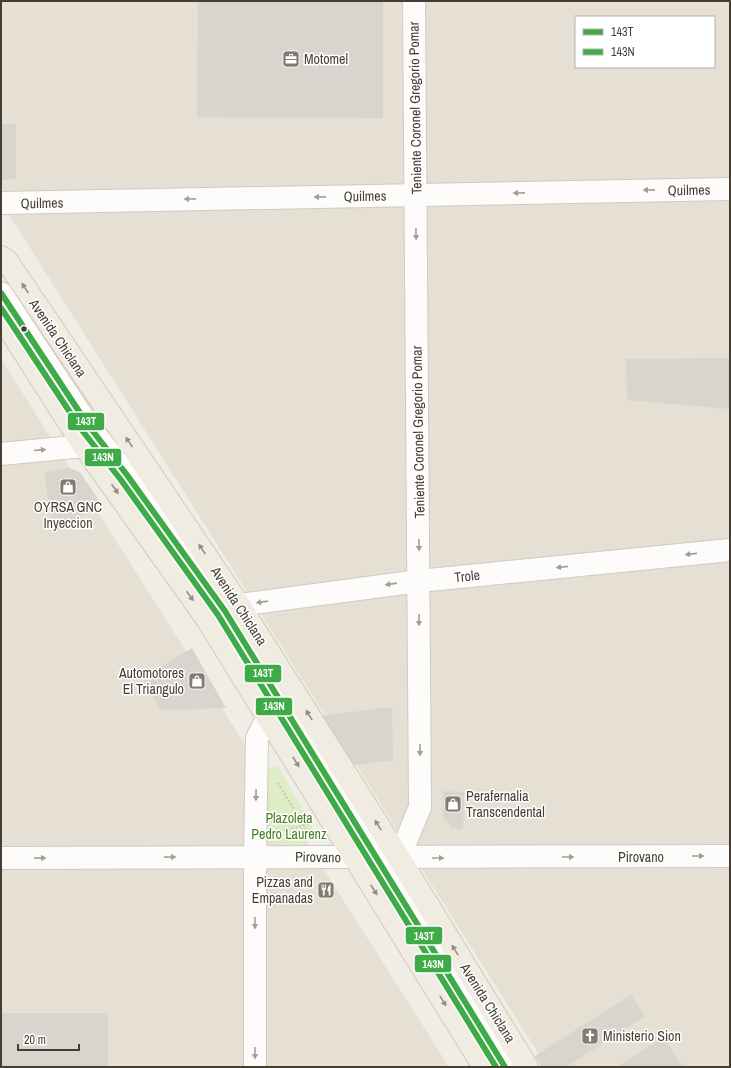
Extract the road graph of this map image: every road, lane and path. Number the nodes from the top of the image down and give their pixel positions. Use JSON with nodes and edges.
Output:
{"nodes":[{"id":1,"x":414,"y":1,"type":"edge"},
{"id":2,"x":730,"y":189,"type":"edge"},
{"id":3,"x":415,"y":194,"type":"junction"},
{"id":4,"x":1,"y":203,"type":"edge"},
{"id":5,"x":1,"y":257,"type":"edge"},
{"id":6,"x":1,"y":293,"type":"edge"},
{"id":7,"x":1,"y":316,"type":"edge"},
{"id":8,"x":84,"y":446,"type":"junction"},
{"id":9,"x":1,"y":454,"type":"edge"},
{"id":10,"x":730,"y":550,"type":"edge"},
{"id":11,"x":419,"y":581,"type":"junction"},
{"id":12,"x":224,"y":612,"type":"junction"},
{"id":13,"x":268,"y":717,"type":"junction"},
{"id":14,"x":257,"y":760,"type":"junction"},
{"id":15,"x":329,"y":816,"type":"junction"},
{"id":16,"x":304,"y":826,"type":"junction"},
{"id":17,"x":255,"y":833,"type":"junction"},
{"id":18,"x":255,"y":856,"type":"junction"},
{"id":19,"x":316,"y":856,"type":"junction"},
{"id":20,"x":730,"y":856,"type":"edge"},
{"id":21,"x":354,"y":857,"type":"junction"},
{"id":22,"x":1,"y":858,"type":"edge"},
{"id":23,"x":376,"y":858,"type":"junction"},
{"id":24,"x":399,"y":858,"type":"junction"},
{"id":25,"x":256,"y":1067,"type":"edge"},
{"id":26,"x":484,"y":1067,"type":"edge"},
{"id":27,"x":505,"y":1067,"type":"edge"},
{"id":28,"x":527,"y":1067,"type":"edge"}],
"edges":[{"from":1,"to":3,"type":"street","name":"Teniente Coronel Gregorio Pomar"},
{"from":2,"to":3,"type":"street","name":"Quilmes","one_way":true},
{"from":3,"to":4,"type":"street","name":"Quilmes","one_way":true},
{"from":3,"to":11,"type":"street","name":"Teniente Coronel Gregorio Pomar","one_way":true},
{"from":12,"to":5,"type":"main road","name":"Avenida Chiclana","one_way":true},
{"from":6,"to":12,"type":"street"},
{"from":7,"to":8,"type":"main road","name":"Avenida Chiclana"},
{"from":9,"to":8,"type":"street","one_way":true},
{"from":8,"to":12,"type":"main road","name":"Avenida Chiclana","one_way":true},
{"from":10,"to":11,"type":"street","name":"Trole","one_way":true},
{"from":11,"to":12,"type":"street","name":"Trole","one_way":true},
{"from":11,"to":24,"type":"street","name":"Teniente Coronel Gregorio Pomar","one_way":true},
{"from":12,"to":13,"type":"main road","name":"Avenida Chiclana"},
{"from":12,"to":23,"type":"street"},
{"from":24,"to":12,"type":"main road","name":"Avenida Chiclana","one_way":true},
{"from":13,"to":14,"type":"street"},
{"from":13,"to":15,"type":"main road","name":"Avenida Chiclana","one_way":true},
{"from":14,"to":16,"type":"path"},
{"from":14,"to":17,"type":"street","one_way":true},
{"from":15,"to":16,"type":"path"},
{"from":15,"to":21,"type":"main road","name":"Avenida Chiclana"},
{"from":16,"to":17,"type":"path"},
{"from":16,"to":19,"type":"path"},
{"from":17,"to":18,"type":"street"},
{"from":18,"to":19,"type":"street","name":"Pirovano"},
{"from":22,"to":18,"type":"street","name":"Pirovano","one_way":true},
{"from":18,"to":25,"type":"street","one_way":true},
{"from":19,"to":21,"type":"street","name":"Pirovano"},
{"from":24,"to":20,"type":"street","name":"Pirovano","one_way":true},
{"from":21,"to":23,"type":"street","name":"Pirovano"},
{"from":21,"to":26,"type":"main road","name":"Avenida Chiclana","one_way":true},
{"from":23,"to":24,"type":"street","name":"Pirovano"},
{"from":23,"to":27,"type":"street"},
{"from":28,"to":24,"type":"main road","name":"Avenida Chiclana","one_way":true}]}
